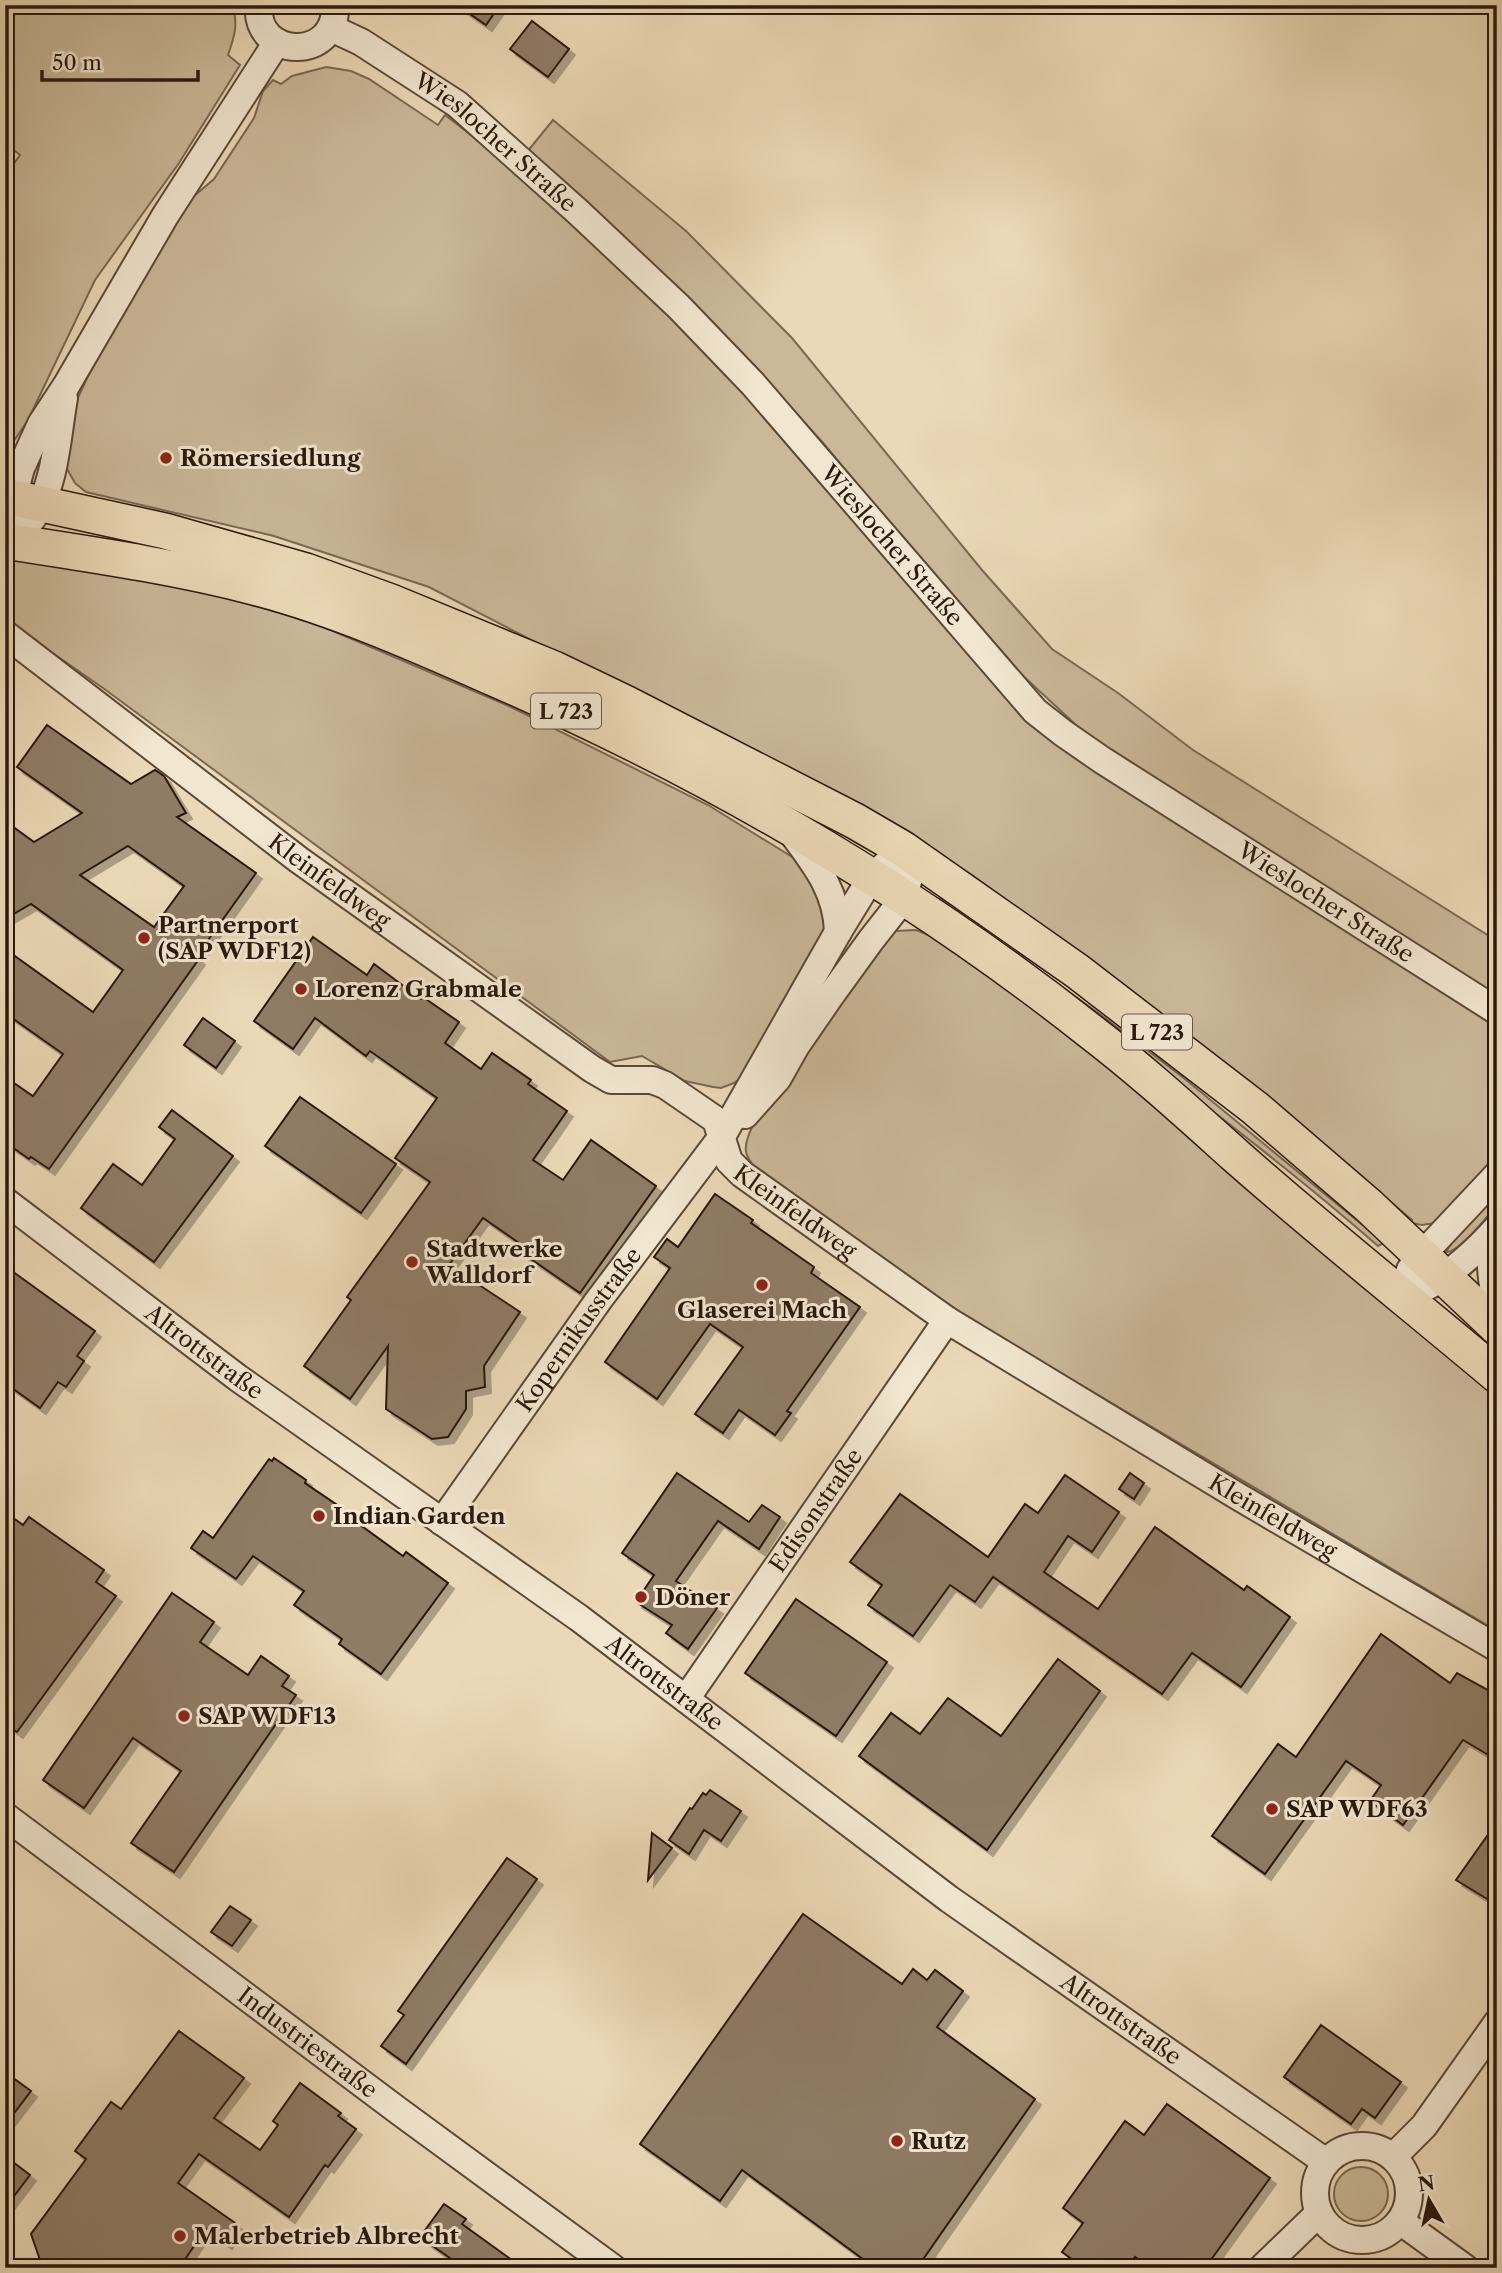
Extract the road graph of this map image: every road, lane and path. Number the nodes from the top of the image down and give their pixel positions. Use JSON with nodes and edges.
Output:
{"nodes":[{"id":1,"x":259,"y":5,"type":"edge"},
{"id":2,"x":333,"y":17,"type":"edge"},
{"id":3,"x":277,"y":42,"type":"junction"},
{"id":4,"x":20,"y":499,"type":"edge"},
{"id":5,"x":10,"y":542,"type":"edge"},
{"id":6,"x":5,"y":634,"type":"edge"},
{"id":7,"x":786,"y":826,"type":"junction"},
{"id":8,"x":908,"y":853,"type":"junction"},
{"id":9,"x":871,"y":878,"type":"junction"},
{"id":10,"x":904,"y":898,"type":"junction"},
{"id":11,"x":838,"y":932,"type":"junction"},
{"id":12,"x":1497,"y":1011,"type":"edge"},
{"id":13,"x":721,"y":1138,"type":"junction"},
{"id":14,"x":1497,"y":1175,"type":"edge"},
{"id":15,"x":5,"y":1201,"type":"edge"},
{"id":16,"x":1495,"y":1230,"type":"edge"},
{"id":17,"x":1432,"y":1267,"type":"junction"},
{"id":18,"x":1402,"y":1297,"type":"junction"},
{"id":19,"x":1497,"y":1303,"type":"edge"},
{"id":20,"x":947,"y":1320,"type":"junction"},
{"id":21,"x":1497,"y":1327,"type":"edge"},
{"id":22,"x":1497,"y":1375,"type":"edge"},
{"id":23,"x":442,"y":1522,"type":"junction"},
{"id":24,"x":1497,"y":1648,"type":"edge"},
{"id":25,"x":686,"y":1699,"type":"junction"},
{"id":26,"x":5,"y":1816,"type":"edge"},
{"id":27,"x":1497,"y":2023,"type":"edge"},
{"id":28,"x":1393,"y":2157,"type":"junction"},
{"id":29,"x":1326,"y":2162,"type":"junction"},
{"id":30,"x":1319,"y":2213,"type":"junction"},
{"id":31,"x":1400,"y":2221,"type":"junction"},
{"id":32,"x":613,"y":2268,"type":"edge"},
{"id":33,"x":1262,"y":2268,"type":"edge"},
{"id":34,"x":1465,"y":2268,"type":"edge"}],
"edges":[{"from":1,"to":3,"type":"street"},
{"from":2,"to":3,"type":"street"},
{"from":2,"to":12,"type":"street","name":"Wieslocher Straße"},
{"from":3,"to":4,"type":"street"},
{"from":4,"to":5,"type":"street"},
{"from":4,"to":8,"type":"main road","number":"L 723"},
{"from":5,"to":7,"type":"main road","number":"L 723"},
{"from":6,"to":13,"type":"street","name":"Kleinfeldweg"},
{"from":7,"to":9,"type":"main road","number":"L 723"},
{"from":7,"to":11,"type":"street"},
{"from":8,"to":9,"type":"street","name":"Kopernikusstraße"},
{"from":8,"to":10,"type":"street","name":"Kopernikusstraße"},
{"from":8,"to":17,"type":"main road","number":"L 723"},
{"from":9,"to":10,"type":"main road","number":"L 723"},
{"from":9,"to":11,"type":"street","name":"Kopernikusstraße"},
{"from":10,"to":13,"type":"street","name":"Kopernikusstraße"},
{"from":10,"to":18,"type":"main road","number":"L 723"},
{"from":11,"to":13,"type":"street","name":"Kopernikusstraße"},
{"from":13,"to":20,"type":"street","name":"Kleinfeldweg"},
{"from":13,"to":23,"type":"street","name":"Kopernikusstraße"},
{"from":14,"to":17,"type":"street"},
{"from":15,"to":23,"type":"street","name":"Altrottstraße"},
{"from":16,"to":17,"type":"street"},
{"from":16,"to":19,"type":"street"},
{"from":17,"to":18,"type":"street"},
{"from":17,"to":21,"type":"main road","number":"L 723"},
{"from":18,"to":22,"type":"main road","number":"L 723"},
{"from":20,"to":24,"type":"street","name":"Kleinfeldweg"},
{"from":20,"to":25,"type":"street","name":"Edisonstraße"},
{"from":23,"to":25,"type":"street","name":"Altrottstraße"},
{"from":25,"to":29,"type":"street","name":"Altrottstraße"},
{"from":26,"to":32,"type":"street","name":"Industriestraße"},
{"from":27,"to":28,"type":"street"},
{"from":28,"to":29,"type":"street"},
{"from":28,"to":31,"type":"street"},
{"from":29,"to":30,"type":"street"},
{"from":30,"to":31,"type":"street"},
{"from":30,"to":33,"type":"street"},
{"from":31,"to":34,"type":"street"}]}
